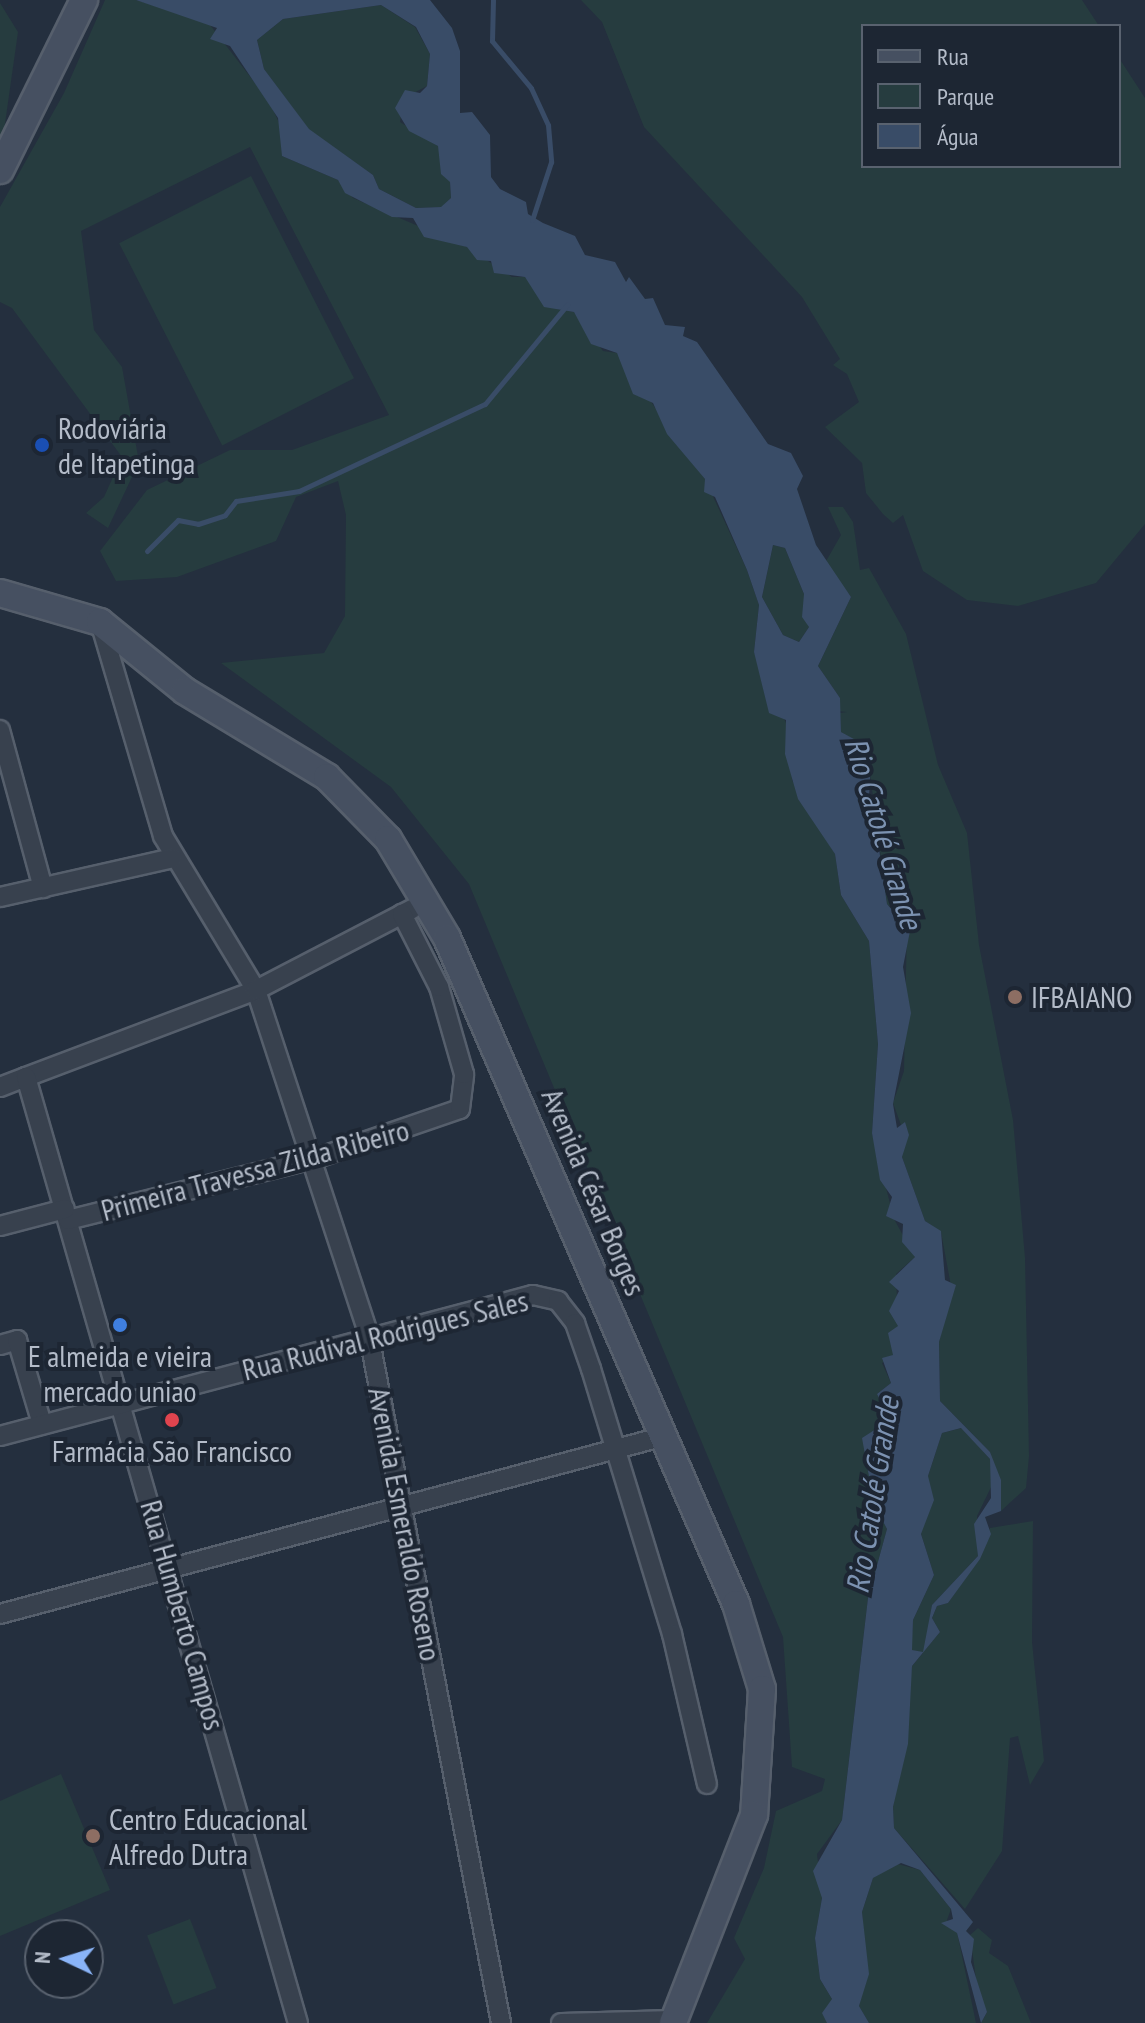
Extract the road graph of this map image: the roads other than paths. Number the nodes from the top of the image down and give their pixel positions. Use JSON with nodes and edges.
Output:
{"nodes":[{"id":1,"x":84,"y":0,"type":"edge"},
{"id":2,"x":0,"y":170,"type":"edge"},
{"id":3,"x":0,"y":593,"type":"edge"},
{"id":4,"x":100,"y":622,"type":"junction"},
{"id":5,"x":0,"y":730,"type":"edge"},
{"id":6,"x":173,"y":858,"type":"junction"},
{"id":7,"x":43,"y":888,"type":"junction"},
{"id":8,"x":0,"y":897,"type":"edge"},
{"id":9,"x":427,"y":900,"type":"junction"},
{"id":10,"x":402,"y":914,"type":"junction"},
{"id":11,"x":256,"y":990,"type":"junction"},
{"id":12,"x":26,"y":1077,"type":"junction"},
{"id":13,"x":0,"y":1087,"type":"edge"},
{"id":14,"x":317,"y":1158,"type":"junction"},
{"id":15,"x":66,"y":1214,"type":"junction"},
{"id":16,"x":0,"y":1226,"type":"edge"},
{"id":17,"x":369,"y":1336,"type":"junction"},
{"id":18,"x":0,"y":1345,"type":"edge"},
{"id":19,"x":124,"y":1404,"type":"junction"},
{"id":20,"x":42,"y":1424,"type":"junction"},
{"id":21,"x":0,"y":1436,"type":"edge"},
{"id":22,"x":665,"y":1436,"type":"junction"},
{"id":23,"x":613,"y":1450,"type":"junction"},
{"id":24,"x":400,"y":1512,"type":"junction"},
{"id":25,"x":170,"y":1570,"type":"junction"},
{"id":26,"x":0,"y":1614,"type":"edge"},
{"id":27,"x":707,"y":1784,"type":"dead end"},
{"id":28,"x":673,"y":2022,"type":"edge"},
{"id":29,"x":298,"y":2023,"type":"edge"},
{"id":30,"x":501,"y":2023,"type":"edge"},
{"id":31,"x":561,"y":2023,"type":"edge"}],
"edges":[{"from":1,"to":2,"type":"street"},
{"from":3,"to":4,"type":"street","name":"Avenida César Borges"},
{"from":4,"to":6,"type":"street","name":"Avenida Esmeraldo Roseno"},
{"from":4,"to":9,"type":"street","name":"Avenida César Borges"},
{"from":5,"to":7,"type":"street"},
{"from":6,"to":7,"type":"street"},
{"from":6,"to":11,"type":"street","name":"Avenida Esmeraldo Roseno"},
{"from":7,"to":8,"type":"street"},
{"from":9,"to":10,"type":"street"},
{"from":9,"to":22,"type":"street","name":"Avenida César Borges"},
{"from":10,"to":11,"type":"street"},
{"from":10,"to":14,"type":"street","name":"Primeira Travessa Zilda Ribeiro"},
{"from":11,"to":12,"type":"street"},
{"from":11,"to":14,"type":"street","name":"Avenida Esmeraldo Roseno"},
{"from":12,"to":13,"type":"street"},
{"from":12,"to":15,"type":"street","name":"Rua Humberto Campos"},
{"from":14,"to":15,"type":"street","name":"Primeira Travessa Zilda Ribeiro"},
{"from":14,"to":17,"type":"street","name":"Avenida Esmeraldo Roseno"},
{"from":15,"to":16,"type":"street","name":"Primeira Travessa Zilda Ribeiro"},
{"from":15,"to":19,"type":"street","name":"Rua Humberto Campos"},
{"from":17,"to":19,"type":"street","name":"Rua Rudival Rodrigues Sales"},
{"from":17,"to":23,"type":"street","name":"Rua Rudival Rodrigues Sales"},
{"from":17,"to":24,"type":"street","name":"Avenida Esmeraldo Roseno"},
{"from":18,"to":20,"type":"street"},
{"from":19,"to":20,"type":"street","name":"Rua Rudival Rodrigues Sales"},
{"from":19,"to":25,"type":"street","name":"Rua Humberto Campos"},
{"from":20,"to":21,"type":"street","name":"Rua Rudival Rodrigues Sales"},
{"from":22,"to":23,"type":"street"},
{"from":22,"to":28,"type":"street","name":"Avenida César Borges"},
{"from":23,"to":24,"type":"street"},
{"from":23,"to":27,"type":"street","name":"Rua Rudival Rodrigues Sales"},
{"from":24,"to":25,"type":"street"},
{"from":24,"to":30,"type":"street","name":"Avenida Esmeraldo Roseno"},
{"from":25,"to":26,"type":"street"},
{"from":25,"to":29,"type":"street","name":"Rua Humberto Campos"},
{"from":28,"to":31,"type":"street"}]}
